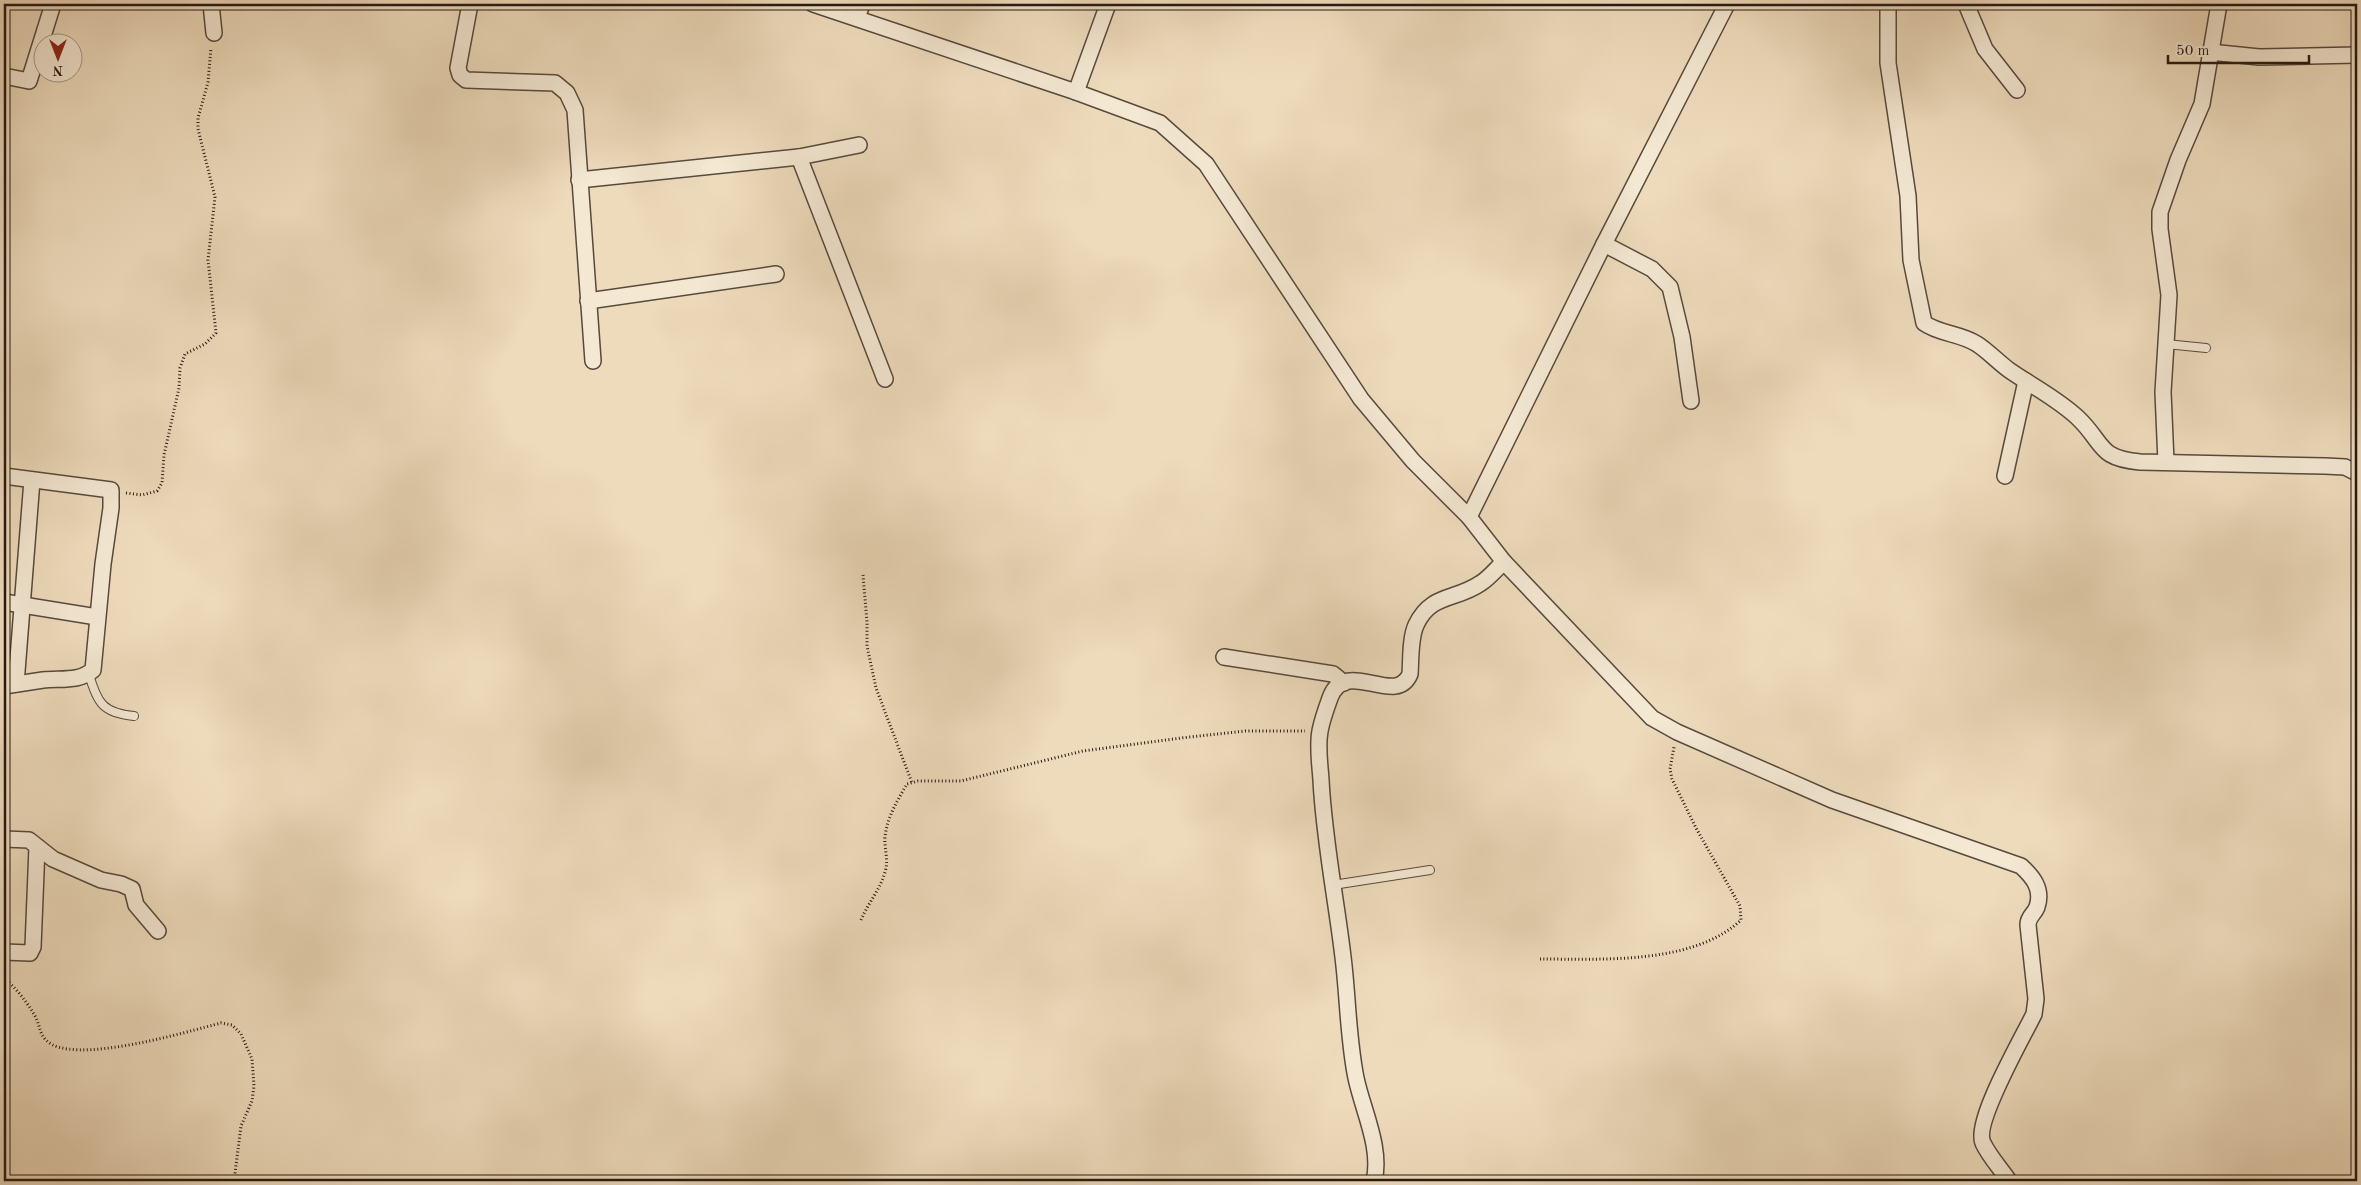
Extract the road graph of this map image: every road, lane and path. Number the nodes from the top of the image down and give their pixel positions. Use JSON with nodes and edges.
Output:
{"nodes":[{"id":1,"x":52,"y":4,"type":"edge"},
{"id":2,"x":207,"y":4,"type":"edge"},
{"id":3,"x":470,"y":4,"type":"edge"},
{"id":4,"x":813,"y":4,"type":"edge"},
{"id":5,"x":862,"y":4,"type":"edge"},
{"id":6,"x":1108,"y":4,"type":"edge"},
{"id":7,"x":1727,"y":4,"type":"edge"},
{"id":8,"x":1888,"y":4,"type":"edge"},
{"id":9,"x":1966,"y":4,"type":"edge"},
{"id":10,"x":2219,"y":4,"type":"edge"},
{"id":11,"x":857,"y":18,"type":"junction"},
{"id":12,"x":214,"y":33,"type":"joint"},
{"id":13,"x":2210,"y":52,"type":"junction"},
{"id":14,"x":2357,"y":55,"type":"edge"},
{"id":15,"x":4,"y":76,"type":"edge"},
{"id":16,"x":2017,"y":90,"type":"dead end"},
{"id":17,"x":1076,"y":92,"type":"junction"},
{"id":18,"x":858,"y":145,"type":"dead end"},
{"id":19,"x":798,"y":157,"type":"junction"},
{"id":20,"x":580,"y":180,"type":"junction"},
{"id":21,"x":1604,"y":244,"type":"junction"},
{"id":22,"x":776,"y":274,"type":"dead end"},
{"id":23,"x":588,"y":301,"type":"junction"},
{"id":24,"x":2166,"y":344,"type":"junction"},
{"id":25,"x":2206,"y":348,"type":"dead end"},
{"id":26,"x":593,"y":361,"type":"dead end"},
{"id":27,"x":885,"y":379,"type":"dead end"},
{"id":28,"x":2026,"y":381,"type":"junction"},
{"id":29,"x":1691,"y":400,"type":"dead end"},
{"id":30,"x":2166,"y":462,"type":"junction"},
{"id":31,"x":2357,"y":473,"type":"edge"},
{"id":32,"x":4,"y":476,"type":"edge"},
{"id":33,"x":2005,"y":476,"type":"dead end"},
{"id":34,"x":32,"y":480,"type":"junction"},
{"id":35,"x":110,"y":490,"type":"junction"},
{"id":36,"x":1469,"y":517,"type":"junction"},
{"id":37,"x":1504,"y":562,"type":"junction"},
{"id":38,"x":862,"y":575,"type":"dead end"},
{"id":39,"x":4,"y":602,"type":"edge"},
{"id":40,"x":23,"y":605,"type":"junction"},
{"id":41,"x":97,"y":617,"type":"junction"},
{"id":42,"x":1224,"y":657,"type":"dead end"},
{"id":43,"x":89,"y":674,"type":"junction"},
{"id":44,"x":1344,"y":683,"type":"junction"},
{"id":45,"x":10,"y":685,"type":"edge"},
{"id":46,"x":134,"y":716,"type":"dead end"},
{"id":47,"x":1320,"y":732,"type":"junction"},
{"id":48,"x":1677,"y":732,"type":"junction"},
{"id":49,"x":912,"y":782,"type":"junction"},
{"id":50,"x":4,"y":839,"type":"edge"},
{"id":51,"x":37,"y":847,"type":"junction"},
{"id":52,"x":1430,"y":870,"type":"dead end"},
{"id":53,"x":1333,"y":885,"type":"junction"},
{"id":54,"x":861,"y":920,"type":"dead end"},
{"id":55,"x":158,"y":931,"type":"dead end"},
{"id":56,"x":4,"y":952,"type":"edge"},
{"id":57,"x":1540,"y":959,"type":"dead end"},
{"id":58,"x":4,"y":978,"type":"edge"},
{"id":59,"x":234,"y":1181,"type":"edge"},
{"id":60,"x":1374,"y":1181,"type":"edge"},
{"id":61,"x":2009,"y":1181,"type":"edge"}],
"edges":[{"from":1,"to":15,"type":"street"},
{"from":2,"to":12,"type":"street"},
{"from":3,"to":20,"type":"street"},
{"from":4,"to":11,"type":"street"},
{"from":5,"to":11,"type":"street"},
{"from":6,"to":17,"type":"street"},
{"from":7,"to":21,"type":"street"},
{"from":8,"to":28,"type":"street"},
{"from":9,"to":16,"type":"street"},
{"from":10,"to":13,"type":"street"},
{"from":11,"to":17,"type":"street"},
{"from":12,"to":35,"type":"path"},
{"from":13,"to":14,"type":"street"},
{"from":13,"to":24,"type":"street"},
{"from":17,"to":36,"type":"street"},
{"from":18,"to":19,"type":"street"},
{"from":19,"to":20,"type":"street"},
{"from":19,"to":27,"type":"street"},
{"from":20,"to":23,"type":"street"},
{"from":21,"to":29,"type":"street"},
{"from":21,"to":36,"type":"street"},
{"from":22,"to":23,"type":"street"},
{"from":23,"to":26,"type":"street"},
{"from":24,"to":25,"type":"lane"},
{"from":24,"to":30,"type":"street"},
{"from":28,"to":30,"type":"street"},
{"from":28,"to":33,"type":"street"},
{"from":30,"to":31,"type":"street"},
{"from":32,"to":34,"type":"street"},
{"from":34,"to":35,"type":"street"},
{"from":34,"to":40,"type":"street"},
{"from":35,"to":41,"type":"street"},
{"from":36,"to":37,"type":"street"},
{"from":37,"to":44,"type":"street"},
{"from":37,"to":48,"type":"street"},
{"from":38,"to":49,"type":"path"},
{"from":39,"to":40,"type":"street"},
{"from":40,"to":41,"type":"street"},
{"from":40,"to":45,"type":"street"},
{"from":41,"to":43,"type":"street"},
{"from":42,"to":44,"type":"street"},
{"from":43,"to":45,"type":"street"},
{"from":43,"to":46,"type":"lane"},
{"from":44,"to":47,"type":"street"},
{"from":47,"to":49,"type":"path"},
{"from":47,"to":53,"type":"street"},
{"from":48,"to":57,"type":"path"},
{"from":48,"to":61,"type":"street"},
{"from":49,"to":54,"type":"path"},
{"from":50,"to":51,"type":"street"},
{"from":51,"to":55,"type":"street"},
{"from":51,"to":56,"type":"street"},
{"from":52,"to":53,"type":"lane"},
{"from":53,"to":60,"type":"street"},
{"from":58,"to":59,"type":"path"}]}
